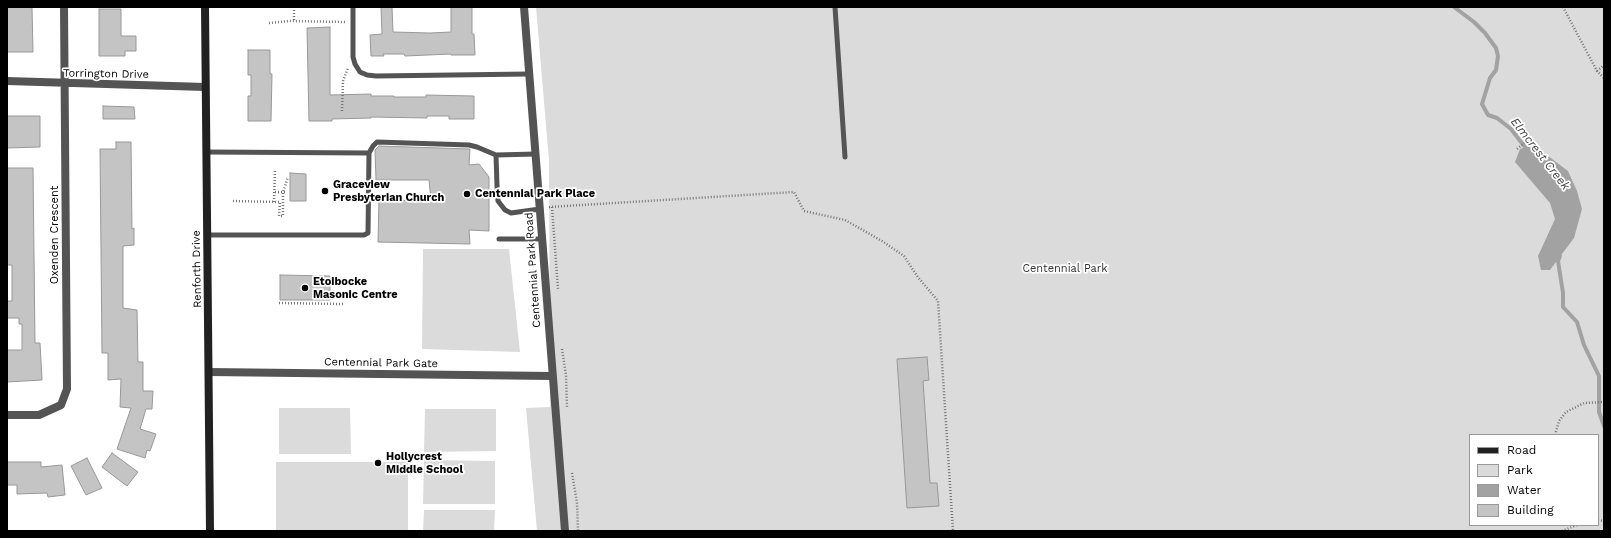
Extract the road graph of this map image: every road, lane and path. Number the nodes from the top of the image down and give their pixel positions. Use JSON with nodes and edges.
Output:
{"nodes":[{"id":1,"x":64,"y":7,"type":"edge"},
{"id":2,"x":205,"y":7,"type":"edge"},
{"id":3,"x":294,"y":7,"type":"edge"},
{"id":4,"x":353,"y":7,"type":"edge"},
{"id":5,"x":524,"y":7,"type":"edge"},
{"id":6,"x":835,"y":7,"type":"edge"},
{"id":7,"x":1562,"y":7,"type":"edge"},
{"id":8,"x":294,"y":21,"type":"junction"},
{"id":9,"x":353,"y":22,"type":"junction"},
{"id":10,"x":269,"y":23,"type":"dead end"},
{"id":11,"x":353,"y":57,"type":"junction"},
{"id":12,"x":1604,"y":65,"type":"edge"},
{"id":13,"x":1597,"y":70,"type":"junction"},
{"id":14,"x":529,"y":74,"type":"junction"},
{"id":15,"x":1604,"y":78,"type":"edge"},
{"id":16,"x":7,"y":81,"type":"edge"},
{"id":17,"x":65,"y":84,"type":"junction"},
{"id":18,"x":205,"y":87,"type":"junction"},
{"id":19,"x":342,"y":111,"type":"dead end"},
{"id":20,"x":1527,"y":141,"type":"dead end"},
{"id":21,"x":1517,"y":149,"type":"dead end"},
{"id":22,"x":206,"y":152,"type":"junction"},
{"id":23,"x":369,"y":154,"type":"junction"},
{"id":24,"x":536,"y":154,"type":"junction"},
{"id":25,"x":496,"y":155,"type":"junction"},
{"id":26,"x":845,"y":157,"type":"dead end"},
{"id":27,"x":275,"y":169,"type":"dead end"},
{"id":28,"x":288,"y":177,"type":"dead end"},
{"id":29,"x":274,"y":192,"type":"junction"},
{"id":30,"x":285,"y":192,"type":"junction"},
{"id":31,"x":233,"y":201,"type":"dead end"},
{"id":32,"x":274,"y":202,"type":"junction"},
{"id":33,"x":540,"y":209,"type":"junction"},
{"id":34,"x":207,"y":235,"type":"junction"},
{"id":35,"x":499,"y":239,"type":"dead end"},
{"id":36,"x":542,"y":239,"type":"junction"},
{"id":37,"x":558,"y":292,"type":"dead end"},
{"id":38,"x":279,"y":303,"type":"dead end"},
{"id":39,"x":344,"y":304,"type":"dead end"},
{"id":40,"x":562,"y":343,"type":"dead end"},
{"id":41,"x":209,"y":372,"type":"junction"},
{"id":42,"x":552,"y":376,"type":"junction"},
{"id":43,"x":1604,"y":402,"type":"edge"},
{"id":44,"x":567,"y":412,"type":"dead end"},
{"id":45,"x":7,"y":415,"type":"edge"},
{"id":46,"x":1555,"y":434,"type":"edge"},
{"id":47,"x":571,"y":467,"type":"dead end"},
{"id":48,"x":1574,"y":526,"type":"edge"},
{"id":49,"x":210,"y":531,"type":"edge"},
{"id":50,"x":565,"y":531,"type":"edge"},
{"id":51,"x":578,"y":531,"type":"edge"},
{"id":52,"x":953,"y":531,"type":"edge"},
{"id":53,"x":1562,"y":531,"type":"edge"}],
"edges":[{"from":1,"to":17,"type":"street","name":"Oxenden Crescent"},
{"from":2,"to":18,"type":"main road","name":"Renforth Drive"},
{"from":3,"to":8,"type":"path"},
{"from":4,"to":9,"type":"lane"},
{"from":5,"to":14,"type":"street","name":"Centennial Park Road"},
{"from":6,"to":26,"type":"lane"},
{"from":7,"to":13,"type":"path"},
{"from":8,"to":9,"type":"path"},
{"from":8,"to":10,"type":"path"},
{"from":9,"to":11,"type":"lane"},
{"from":11,"to":14,"type":"lane"},
{"from":11,"to":19,"type":"path"},
{"from":12,"to":13,"type":"path"},
{"from":13,"to":15,"type":"path"},
{"from":14,"to":24,"type":"street","name":"Centennial Park Road"},
{"from":16,"to":17,"type":"street","name":"Torrington Drive"},
{"from":17,"to":18,"type":"street","name":"Torrington Drive"},
{"from":17,"to":45,"type":"street","name":"Oxenden Crescent"},
{"from":18,"to":22,"type":"main road","name":"Renforth Drive"},
{"from":20,"to":21,"type":"path"},
{"from":22,"to":23,"type":"lane"},
{"from":22,"to":34,"type":"main road","name":"Renforth Drive"},
{"from":23,"to":25,"type":"lane"},
{"from":23,"to":34,"type":"lane"},
{"from":24,"to":25,"type":"lane"},
{"from":24,"to":33,"type":"street","name":"Centennial Park Road"},
{"from":25,"to":33,"type":"lane"},
{"from":27,"to":29,"type":"path"},
{"from":28,"to":30,"type":"path"},
{"from":29,"to":30,"type":"path"},
{"from":29,"to":32,"type":"path"},
{"from":30,"to":32,"type":"path"},
{"from":31,"to":32,"type":"path"},
{"from":33,"to":36,"type":"street","name":"Centennial Park Road"},
{"from":34,"to":41,"type":"main road","name":"Renforth Drive"},
{"from":35,"to":36,"type":"lane"},
{"from":36,"to":42,"type":"street","name":"Centennial Park Road"},
{"from":37,"to":52,"type":"path"},
{"from":38,"to":39,"type":"path"},
{"from":40,"to":44,"type":"path"},
{"from":41,"to":42,"type":"street","name":"Centennial Park Gate"},
{"from":41,"to":49,"type":"main road","name":"Renforth Drive"},
{"from":42,"to":50,"type":"street","name":"Centennial Park Road"},
{"from":43,"to":46,"type":"path"},
{"from":47,"to":51,"type":"path"},
{"from":48,"to":53,"type":"path"}]}
